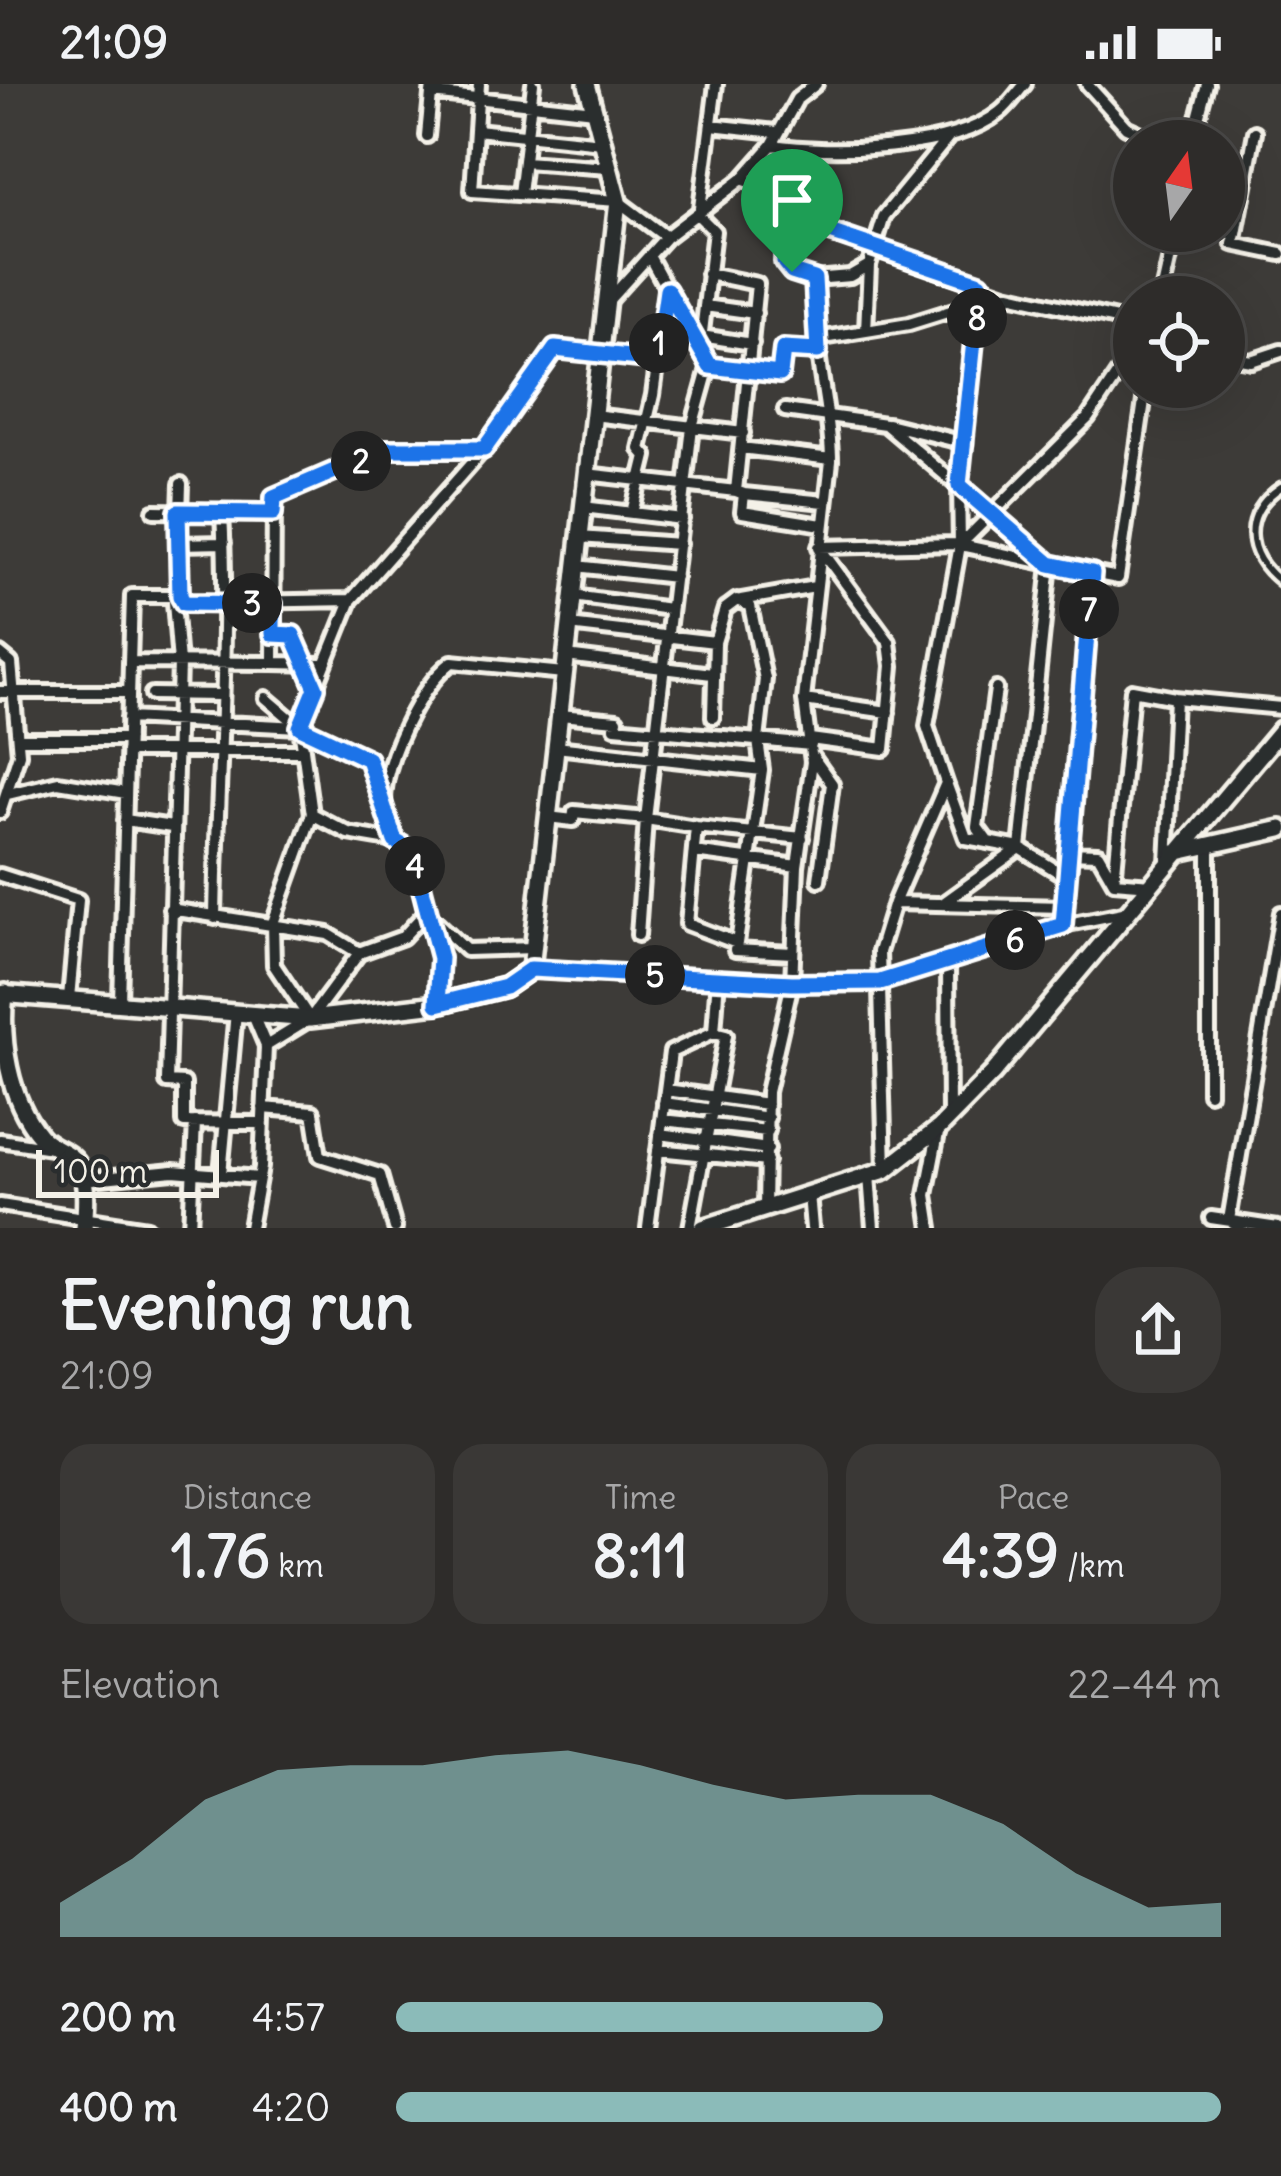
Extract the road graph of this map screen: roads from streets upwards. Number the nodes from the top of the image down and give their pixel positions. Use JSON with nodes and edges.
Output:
{"nodes":[{"id":1,"x":533,"y":84,"type":"edge"},
{"id":2,"x":586,"y":84,"type":"edge"},
{"id":3,"x":716,"y":84,"type":"edge"},
{"id":4,"x":816,"y":84,"type":"edge"},
{"id":5,"x":1025,"y":84,"type":"edge"},
{"id":6,"x":1087,"y":84,"type":"edge"},
{"id":7,"x":1207,"y":84,"type":"edge"},
{"id":8,"x":432,"y":88,"type":"edge"},
{"id":9,"x":478,"y":90,"type":"edge"},
{"id":10,"x":531,"y":102,"type":"junction"},
{"id":11,"x":594,"y":111,"type":"junction"},
{"id":12,"x":1120,"y":120,"type":"edge"},
{"id":13,"x":1198,"y":120,"type":"edge"},
{"id":14,"x":711,"y":125,"type":"junction"},
{"id":15,"x":476,"y":130,"type":"junction"},
{"id":16,"x":1255,"y":132,"type":"dead end"},
{"id":17,"x":527,"y":133,"type":"junction"},
{"id":18,"x":427,"y":136,"type":"dead end"},
{"id":19,"x":948,"y":138,"type":"junction"},
{"id":20,"x":774,"y":139,"type":"junction"},
{"id":21,"x":602,"y":143,"type":"junction"},
{"id":22,"x":524,"y":162,"type":"junction"},
{"id":23,"x":609,"y":168,"type":"junction"},
{"id":24,"x":742,"y":179,"type":"junction"},
{"id":25,"x":1245,"y":186,"type":"edge"},
{"id":26,"x":520,"y":194,"type":"junction"},
{"id":27,"x":618,"y":201,"type":"junction"},
{"id":28,"x":699,"y":216,"type":"junction"},
{"id":29,"x":786,"y":217,"type":"junction"},
{"id":30,"x":666,"y":238,"type":"junction"},
{"id":31,"x":1245,"y":246,"type":"edge"},
{"id":32,"x":875,"y":249,"type":"junction"},
{"id":33,"x":1281,"y":254,"type":"edge"},
{"id":34,"x":649,"y":256,"type":"junction"},
{"id":35,"x":869,"y":265,"type":"junction"},
{"id":36,"x":707,"y":274,"type":"junction"},
{"id":37,"x":814,"y":279,"type":"junction"},
{"id":38,"x":980,"y":283,"type":"junction"},
{"id":39,"x":667,"y":290,"type":"junction"},
{"id":40,"x":1005,"y":294,"type":"junction"},
{"id":41,"x":606,"y":303,"type":"junction"},
{"id":42,"x":705,"y":306,"type":"junction"},
{"id":43,"x":978,"y":306,"type":"junction"},
{"id":44,"x":755,"y":313,"type":"junction"},
{"id":45,"x":1113,"y":318,"type":"edge"},
{"id":46,"x":866,"y":331,"type":"junction"},
{"id":47,"x":701,"y":343,"type":"junction"},
{"id":48,"x":752,"y":344,"type":"junction"},
{"id":49,"x":817,"y":345,"type":"junction"},
{"id":50,"x":601,"y":350,"type":"junction"},
{"id":51,"x":1281,"y":351,"type":"edge"},
{"id":52,"x":657,"y":360,"type":"junction"},
{"id":53,"x":1245,"y":360,"type":"edge"},
{"id":54,"x":710,"y":366,"type":"junction"},
{"id":55,"x":750,"y":375,"type":"junction"},
{"id":56,"x":1113,"y":380,"type":"edge"},
{"id":57,"x":1143,"y":408,"type":"edge"},
{"id":58,"x":785,"y":410,"type":"dead end"},
{"id":59,"x":825,"y":415,"type":"junction"},
{"id":60,"x":593,"y":416,"type":"junction"},
{"id":61,"x":649,"y":420,"type":"junction"},
{"id":62,"x":885,"y":424,"type":"junction"},
{"id":63,"x":692,"y":427,"type":"junction"},
{"id":64,"x":743,"y":433,"type":"junction"},
{"id":65,"x":965,"y":443,"type":"junction"},
{"id":66,"x":741,"y":448,"type":"junction"},
{"id":67,"x":484,"y":449,"type":"junction"},
{"id":68,"x":831,"y":459,"type":"junction"},
{"id":69,"x":586,"y":474,"type":"junction"},
{"id":70,"x":639,"y":481,"type":"junction"},
{"id":71,"x":181,"y":484,"type":"dead end"},
{"id":72,"x":959,"y":485,"type":"junction"},
{"id":73,"x":686,"y":487,"type":"junction"},
{"id":74,"x":740,"y":492,"type":"junction"},
{"id":75,"x":825,"y":502,"type":"junction"},
{"id":76,"x":583,"y":507,"type":"junction"},
{"id":77,"x":154,"y":511,"type":"dead end"},
{"id":78,"x":178,"y":512,"type":"junction"},
{"id":79,"x":222,"y":512,"type":"junction"},
{"id":80,"x":273,"y":513,"type":"junction"},
{"id":81,"x":632,"y":513,"type":"junction"},
{"id":82,"x":992,"y":513,"type":"junction"},
{"id":83,"x":682,"y":519,"type":"junction"},
{"id":84,"x":822,"y":525,"type":"junction"},
{"id":85,"x":579,"y":537,"type":"junction"},
{"id":86,"x":224,"y":543,"type":"junction"},
{"id":87,"x":179,"y":544,"type":"junction"},
{"id":88,"x":679,"y":544,"type":"junction"},
{"id":89,"x":960,"y":545,"type":"junction"},
{"id":90,"x":819,"y":547,"type":"junction"},
{"id":91,"x":1050,"y":564,"type":"junction"},
{"id":92,"x":576,"y":566,"type":"junction"},
{"id":93,"x":1092,"y":573,"type":"junction"},
{"id":94,"x":675,"y":577,"type":"junction"},
{"id":95,"x":815,"y":587,"type":"junction"},
{"id":96,"x":180,"y":596,"type":"junction"},
{"id":97,"x":573,"y":596,"type":"junction"},
{"id":98,"x":351,"y":600,"type":"junction"},
{"id":99,"x":737,"y":600,"type":"junction"},
{"id":100,"x":224,"y":602,"type":"junction"},
{"id":101,"x":273,"y":604,"type":"junction"},
{"id":102,"x":670,"y":609,"type":"junction"},
{"id":103,"x":569,"y":625,"type":"junction"},
{"id":104,"x":273,"y":634,"type":"junction"},
{"id":105,"x":667,"y":636,"type":"junction"},
{"id":106,"x":715,"y":642,"type":"junction"},
{"id":107,"x":0,"y":654,"type":"edge"},
{"id":108,"x":130,"y":662,"type":"junction"},
{"id":109,"x":179,"y":663,"type":"junction"},
{"id":110,"x":220,"y":663,"type":"junction"},
{"id":111,"x":273,"y":663,"type":"junction"},
{"id":112,"x":303,"y":664,"type":"junction"},
{"id":113,"x":325,"y":664,"type":"junction"},
{"id":114,"x":565,"y":664,"type":"junction"},
{"id":115,"x":662,"y":668,"type":"junction"},
{"id":116,"x":712,"y":674,"type":"junction"},
{"id":117,"x":316,"y":688,"type":"junction"},
{"id":118,"x":996,"y":689,"type":"dead end"},
{"id":119,"x":7,"y":692,"type":"edge"},
{"id":120,"x":129,"y":692,"type":"junction"},
{"id":121,"x":176,"y":692,"type":"junction"},
{"id":122,"x":152,"y":694,"type":"dead end"},
{"id":123,"x":219,"y":695,"type":"junction"},
{"id":124,"x":266,"y":698,"type":"dead end"},
{"id":125,"x":1175,"y":698,"type":"junction"},
{"id":126,"x":804,"y":700,"type":"junction"},
{"id":127,"x":1281,"y":708,"type":"edge"},
{"id":128,"x":888,"y":712,"type":"junction"},
{"id":129,"x":560,"y":715,"type":"junction"},
{"id":130,"x":128,"y":718,"type":"junction"},
{"id":131,"x":713,"y":718,"type":"dead end"},
{"id":132,"x":174,"y":720,"type":"junction"},
{"id":133,"x":0,"y":725,"type":"edge"},
{"id":134,"x":217,"y":726,"type":"junction"},
{"id":135,"x":300,"y":727,"type":"junction"},
{"id":136,"x":656,"y":728,"type":"junction"},
{"id":137,"x":1281,"y":730,"type":"edge"},
{"id":138,"x":17,"y":733,"type":"junction"},
{"id":139,"x":758,"y":740,"type":"junction"},
{"id":140,"x":127,"y":745,"type":"junction"},
{"id":141,"x":811,"y":746,"type":"junction"},
{"id":142,"x":556,"y":747,"type":"junction"},
{"id":143,"x":302,"y":751,"type":"junction"},
{"id":144,"x":217,"y":754,"type":"junction"},
{"id":145,"x":173,"y":755,"type":"junction"},
{"id":146,"x":652,"y":760,"type":"junction"},
{"id":147,"x":762,"y":770,"type":"junction"},
{"id":148,"x":946,"y":783,"type":"junction"},
{"id":149,"x":126,"y":793,"type":"junction"},
{"id":150,"x":8,"y":794,"type":"junction"},
{"id":151,"x":383,"y":805,"type":"junction"},
{"id":152,"x":0,"y":812,"type":"edge"},
{"id":153,"x":312,"y":814,"type":"junction"},
{"id":154,"x":548,"y":818,"type":"junction"},
{"id":155,"x":646,"y":819,"type":"junction"},
{"id":156,"x":125,"y":820,"type":"junction"},
{"id":157,"x":172,"y":827,"type":"junction"},
{"id":158,"x":696,"y":827,"type":"junction"},
{"id":159,"x":1281,"y":829,"type":"edge"},
{"id":160,"x":757,"y":832,"type":"junction"},
{"id":161,"x":802,"y":838,"type":"junction"},
{"id":162,"x":395,"y":841,"type":"junction"},
{"id":163,"x":1020,"y":848,"type":"junction"},
{"id":164,"x":1209,"y":849,"type":"junction"},
{"id":165,"x":694,"y":852,"type":"junction"},
{"id":166,"x":1067,"y":853,"type":"junction"},
{"id":167,"x":752,"y":859,"type":"junction"},
{"id":168,"x":1171,"y":860,"type":"junction"},
{"id":169,"x":796,"y":866,"type":"junction"},
{"id":170,"x":0,"y":875,"type":"edge"},
{"id":171,"x":1065,"y":876,"type":"junction"},
{"id":172,"x":819,"y":880,"type":"dead end"},
{"id":173,"x":1114,"y":882,"type":"junction"},
{"id":174,"x":1151,"y":885,"type":"junction"},
{"id":175,"x":894,"y":903,"type":"junction"},
{"id":176,"x":942,"y":904,"type":"junction"},
{"id":177,"x":1064,"y":907,"type":"junction"},
{"id":178,"x":170,"y":909,"type":"junction"},
{"id":179,"x":426,"y":912,"type":"junction"},
{"id":180,"x":1127,"y":912,"type":"junction"},
{"id":181,"x":1281,"y":913,"type":"edge"},
{"id":182,"x":215,"y":918,"type":"junction"},
{"id":183,"x":273,"y":923,"type":"junction"},
{"id":184,"x":1063,"y":925,"type":"junction"},
{"id":185,"x":638,"y":935,"type":"dead end"},
{"id":186,"x":736,"y":946,"type":"junction"},
{"id":187,"x":533,"y":948,"type":"junction"},
{"id":188,"x":358,"y":953,"type":"junction"},
{"id":189,"x":793,"y":953,"type":"junction"},
{"id":190,"x":948,"y":961,"type":"junction"},
{"id":191,"x":531,"y":969,"type":"junction"},
{"id":192,"x":724,"y":978,"type":"junction"},
{"id":193,"x":880,"y":982,"type":"junction"},
{"id":194,"x":792,"y":983,"type":"junction"},
{"id":195,"x":2,"y":993,"type":"edge"},
{"id":196,"x":69,"y":998,"type":"junction"},
{"id":197,"x":120,"y":1001,"type":"junction"},
{"id":198,"x":168,"y":1004,"type":"junction"},
{"id":199,"x":437,"y":1004,"type":"junction"},
{"id":200,"x":245,"y":1014,"type":"junction"},
{"id":201,"x":310,"y":1019,"type":"junction"},
{"id":202,"x":1,"y":1032,"type":"edge"},
{"id":203,"x":714,"y":1032,"type":"junction"},
{"id":204,"x":266,"y":1046,"type":"junction"},
{"id":205,"x":2,"y":1066,"type":"edge"},
{"id":206,"x":1209,"y":1093,"type":"dead end"},
{"id":207,"x":665,"y":1096,"type":"junction"},
{"id":208,"x":714,"y":1096,"type":"junction"},
{"id":209,"x":767,"y":1104,"type":"junction"},
{"id":210,"x":263,"y":1108,"type":"junction"},
{"id":211,"x":712,"y":1110,"type":"junction"},
{"id":212,"x":225,"y":1121,"type":"junction"},
{"id":213,"x":195,"y":1122,"type":"junction"},
{"id":214,"x":262,"y":1123,"type":"junction"},
{"id":215,"x":944,"y":1123,"type":"junction"},
{"id":216,"x":768,"y":1124,"type":"junction"},
{"id":217,"x":709,"y":1125,"type":"junction"},
{"id":218,"x":661,"y":1127,"type":"junction"},
{"id":219,"x":0,"y":1140,"type":"edge"},
{"id":220,"x":706,"y":1140,"type":"junction"},
{"id":221,"x":55,"y":1148,"type":"junction"},
{"id":222,"x":658,"y":1150,"type":"junction"},
{"id":223,"x":704,"y":1155,"type":"junction"},
{"id":224,"x":768,"y":1155,"type":"junction"},
{"id":225,"x":191,"y":1171,"type":"junction"},
{"id":226,"x":877,"y":1173,"type":"junction"},
{"id":227,"x":221,"y":1174,"type":"junction"},
{"id":228,"x":259,"y":1178,"type":"junction"},
{"id":229,"x":83,"y":1180,"type":"junction"},
{"id":230,"x":809,"y":1194,"type":"junction"},
{"id":231,"x":0,"y":1205,"type":"edge"},
{"id":232,"x":761,"y":1215,"type":"edge"},
{"id":233,"x":1210,"y":1218,"type":"dead end"},
{"id":234,"x":84,"y":1223,"type":"edge"},
{"id":235,"x":1234,"y":1224,"type":"edge"},
{"id":236,"x":709,"y":1227,"type":"edge"},
{"id":237,"x":147,"y":1228,"type":"edge"},
{"id":238,"x":190,"y":1228,"type":"edge"},
{"id":239,"x":250,"y":1228,"type":"edge"},
{"id":240,"x":394,"y":1228,"type":"edge"},
{"id":241,"x":648,"y":1228,"type":"edge"},
{"id":242,"x":690,"y":1228,"type":"edge"},
{"id":243,"x":812,"y":1228,"type":"edge"},
{"id":244,"x":873,"y":1228,"type":"edge"},
{"id":245,"x":931,"y":1228,"type":"edge"},
{"id":246,"x":1278,"y":1228,"type":"edge"}],
"edges":[{"from":1,"to":10,"type":"street"},
{"from":2,"to":11,"type":"street"},
{"from":3,"to":14,"type":"street"},
{"from":4,"to":20,"type":"street"},
{"from":5,"to":19,"type":"street"},
{"from":6,"to":12,"type":"street"},
{"from":7,"to":13,"type":"street"},
{"from":8,"to":9,"type":"street"},
{"from":8,"to":18,"type":"street"},
{"from":9,"to":10,"type":"street"},
{"from":9,"to":15,"type":"street"},
{"from":10,"to":11,"type":"street"},
{"from":10,"to":17,"type":"street"},
{"from":11,"to":21,"type":"street"},
{"from":14,"to":20,"type":"street"},
{"from":14,"to":28,"type":"street"},
{"from":15,"to":17,"type":"street"},
{"from":15,"to":26,"type":"street"},
{"from":16,"to":25,"type":"street"},
{"from":17,"to":21,"type":"street"},
{"from":17,"to":22,"type":"street"},
{"from":19,"to":20,"type":"street"},
{"from":19,"to":32,"type":"street"},
{"from":20,"to":24,"type":"street"},
{"from":21,"to":23,"type":"street"},
{"from":22,"to":23,"type":"street"},
{"from":22,"to":26,"type":"street"},
{"from":23,"to":27,"type":"street"},
{"from":24,"to":28,"type":"street"},
{"from":24,"to":29,"type":"street"},
{"from":26,"to":27,"type":"street"},
{"from":27,"to":30,"type":"street"},
{"from":27,"to":41,"type":"street"},
{"from":28,"to":30,"type":"street"},
{"from":28,"to":36,"type":"street"},
{"from":29,"to":32,"type":"street"},
{"from":29,"to":37,"type":"street"},
{"from":30,"to":34,"type":"street"},
{"from":31,"to":33,"type":"street"},
{"from":32,"to":35,"type":"street"},
{"from":32,"to":38,"type":"street"},
{"from":34,"to":39,"type":"street"},
{"from":34,"to":41,"type":"street"},
{"from":35,"to":37,"type":"street"},
{"from":35,"to":46,"type":"street"},
{"from":36,"to":42,"type":"street"},
{"from":36,"to":44,"type":"street"},
{"from":37,"to":49,"type":"street"},
{"from":38,"to":40,"type":"street"},
{"from":38,"to":43,"type":"street"},
{"from":39,"to":47,"type":"street"},
{"from":39,"to":52,"type":"street"},
{"from":40,"to":43,"type":"street"},
{"from":40,"to":45,"type":"street"},
{"from":41,"to":50,"type":"street"},
{"from":42,"to":44,"type":"street"},
{"from":42,"to":47,"type":"street"},
{"from":43,"to":46,"type":"street"},
{"from":43,"to":65,"type":"street"},
{"from":44,"to":48,"type":"street"},
{"from":46,"to":49,"type":"street"},
{"from":47,"to":48,"type":"street"},
{"from":47,"to":54,"type":"street"},
{"from":48,"to":55,"type":"street"},
{"from":49,"to":55,"type":"street"},
{"from":49,"to":59,"type":"street"},
{"from":50,"to":52,"type":"street"},
{"from":50,"to":60,"type":"street"},
{"from":50,"to":67,"type":"street"},
{"from":51,"to":53,"type":"street"},
{"from":52,"to":61,"type":"street"},
{"from":54,"to":55,"type":"street"},
{"from":54,"to":63,"type":"street"},
{"from":55,"to":64,"type":"street"},
{"from":56,"to":82,"type":"street"},
{"from":57,"to":93,"type":"street"},
{"from":58,"to":59,"type":"street"},
{"from":59,"to":62,"type":"street"},
{"from":59,"to":68,"type":"street"},
{"from":60,"to":61,"type":"street"},
{"from":60,"to":69,"type":"street"},
{"from":61,"to":63,"type":"street"},
{"from":61,"to":70,"type":"street"},
{"from":62,"to":65,"type":"street"},
{"from":62,"to":72,"type":"street"},
{"from":63,"to":64,"type":"street"},
{"from":63,"to":73,"type":"street"},
{"from":64,"to":66,"type":"street"},
{"from":65,"to":72,"type":"street"},
{"from":66,"to":68,"type":"street"},
{"from":66,"to":74,"type":"street"},
{"from":67,"to":80,"type":"street"},
{"from":67,"to":98,"type":"street"},
{"from":68,"to":75,"type":"street"},
{"from":69,"to":70,"type":"street"},
{"from":69,"to":76,"type":"street"},
{"from":70,"to":73,"type":"street"},
{"from":70,"to":81,"type":"street"},
{"from":71,"to":78,"type":"street"},
{"from":72,"to":82,"type":"street"},
{"from":72,"to":89,"type":"street"},
{"from":73,"to":74,"type":"street"},
{"from":73,"to":83,"type":"street"},
{"from":74,"to":75,"type":"street"},
{"from":74,"to":84,"type":"street"},
{"from":75,"to":84,"type":"street"},
{"from":76,"to":81,"type":"street"},
{"from":76,"to":85,"type":"street"},
{"from":77,"to":78,"type":"street"},
{"from":78,"to":79,"type":"street"},
{"from":78,"to":87,"type":"street"},
{"from":79,"to":80,"type":"street"},
{"from":79,"to":86,"type":"street"},
{"from":80,"to":101,"type":"street"},
{"from":81,"to":83,"type":"street"},
{"from":82,"to":89,"type":"street"},
{"from":82,"to":91,"type":"street"},
{"from":83,"to":88,"type":"street"},
{"from":84,"to":90,"type":"street"},
{"from":85,"to":88,"type":"street"},
{"from":85,"to":92,"type":"street"},
{"from":86,"to":87,"type":"street"},
{"from":86,"to":100,"type":"street"},
{"from":87,"to":96,"type":"street"},
{"from":88,"to":94,"type":"street"},
{"from":89,"to":90,"type":"street"},
{"from":89,"to":91,"type":"street"},
{"from":89,"to":148,"type":"street"},
{"from":90,"to":95,"type":"street"},
{"from":90,"to":128,"type":"street"},
{"from":91,"to":93,"type":"street"},
{"from":91,"to":163,"type":"street"},
{"from":92,"to":94,"type":"street"},
{"from":92,"to":97,"type":"street"},
{"from":93,"to":166,"type":"street"},
{"from":94,"to":102,"type":"street"},
{"from":95,"to":99,"type":"street"},
{"from":95,"to":126,"type":"street"},
{"from":96,"to":100,"type":"street"},
{"from":96,"to":108,"type":"street"},
{"from":96,"to":109,"type":"street"},
{"from":97,"to":102,"type":"street"},
{"from":97,"to":103,"type":"street"},
{"from":98,"to":101,"type":"street"},
{"from":98,"to":113,"type":"street"},
{"from":99,"to":106,"type":"street"},
{"from":99,"to":139,"type":"street"},
{"from":100,"to":101,"type":"street"},
{"from":100,"to":110,"type":"street"},
{"from":101,"to":104,"type":"street"},
{"from":102,"to":105,"type":"street"},
{"from":103,"to":105,"type":"street"},
{"from":103,"to":114,"type":"street"},
{"from":104,"to":111,"type":"street"},
{"from":104,"to":112,"type":"street"},
{"from":105,"to":106,"type":"street"},
{"from":105,"to":115,"type":"street"},
{"from":106,"to":116,"type":"street"},
{"from":107,"to":119,"type":"street"},
{"from":108,"to":109,"type":"street"},
{"from":108,"to":120,"type":"street"},
{"from":109,"to":110,"type":"street"},
{"from":109,"to":121,"type":"street"},
{"from":110,"to":111,"type":"street"},
{"from":110,"to":123,"type":"street"},
{"from":111,"to":112,"type":"street"},
{"from":112,"to":113,"type":"street"},
{"from":112,"to":117,"type":"street"},
{"from":113,"to":117,"type":"street"},
{"from":114,"to":115,"type":"street"},
{"from":114,"to":129,"type":"street"},
{"from":114,"to":151,"type":"street"},
{"from":115,"to":116,"type":"street"},
{"from":115,"to":136,"type":"street"},
{"from":116,"to":131,"type":"street"},
{"from":117,"to":135,"type":"street"},
{"from":118,"to":163,"type":"street"},
{"from":119,"to":120,"type":"street"},
{"from":119,"to":138,"type":"street"},
{"from":120,"to":130,"type":"street"},
{"from":121,"to":122,"type":"street"},
{"from":121,"to":123,"type":"street"},
{"from":121,"to":132,"type":"street"},
{"from":123,"to":134,"type":"street"},
{"from":124,"to":135,"type":"street"},
{"from":125,"to":127,"type":"street"},
{"from":125,"to":168,"type":"street"},
{"from":125,"to":173,"type":"street"},
{"from":126,"to":128,"type":"street"},
{"from":126,"to":141,"type":"street"},
{"from":128,"to":141,"type":"street"},
{"from":129,"to":136,"type":"street"},
{"from":129,"to":142,"type":"street"},
{"from":130,"to":132,"type":"street"},
{"from":130,"to":140,"type":"street"},
{"from":132,"to":134,"type":"street"},
{"from":132,"to":145,"type":"street"},
{"from":133,"to":138,"type":"street"},
{"from":134,"to":135,"type":"street"},
{"from":134,"to":144,"type":"street"},
{"from":135,"to":143,"type":"street"},
{"from":135,"to":151,"type":"street"},
{"from":136,"to":139,"type":"street"},
{"from":136,"to":146,"type":"street"},
{"from":137,"to":168,"type":"street"},
{"from":138,"to":140,"type":"street"},
{"from":138,"to":150,"type":"street"},
{"from":139,"to":141,"type":"street"},
{"from":139,"to":147,"type":"street"},
{"from":140,"to":145,"type":"street"},
{"from":140,"to":149,"type":"street"},
{"from":141,"to":161,"type":"street"},
{"from":141,"to":172,"type":"street"},
{"from":142,"to":146,"type":"street"},
{"from":142,"to":154,"type":"street"},
{"from":143,"to":144,"type":"street"},
{"from":143,"to":153,"type":"street"},
{"from":144,"to":145,"type":"street"},
{"from":144,"to":182,"type":"street"},
{"from":145,"to":157,"type":"street"},
{"from":146,"to":147,"type":"street"},
{"from":146,"to":155,"type":"street"},
{"from":147,"to":160,"type":"street"},
{"from":148,"to":163,"type":"street"},
{"from":148,"to":175,"type":"street"},
{"from":149,"to":150,"type":"street"},
{"from":149,"to":156,"type":"street"},
{"from":150,"to":152,"type":"street"},
{"from":151,"to":162,"type":"street"},
{"from":153,"to":162,"type":"street"},
{"from":153,"to":183,"type":"street"},
{"from":154,"to":155,"type":"street"},
{"from":154,"to":187,"type":"street"},
{"from":155,"to":158,"type":"street"},
{"from":155,"to":185,"type":"street"},
{"from":156,"to":157,"type":"street"},
{"from":156,"to":197,"type":"street"},
{"from":157,"to":178,"type":"street"},
{"from":158,"to":160,"type":"street"},
{"from":158,"to":165,"type":"street"},
{"from":159,"to":164,"type":"street"},
{"from":160,"to":161,"type":"street"},
{"from":160,"to":167,"type":"street"},
{"from":161,"to":169,"type":"street"},
{"from":162,"to":179,"type":"street"},
{"from":163,"to":171,"type":"street"},
{"from":163,"to":176,"type":"street"},
{"from":164,"to":168,"type":"street"},
{"from":164,"to":206,"type":"street"},
{"from":165,"to":167,"type":"street"},
{"from":165,"to":186,"type":"street"},
{"from":166,"to":171,"type":"street"},
{"from":166,"to":173,"type":"street"},
{"from":167,"to":169,"type":"street"},
{"from":167,"to":186,"type":"street"},
{"from":168,"to":174,"type":"street"},
{"from":169,"to":189,"type":"street"},
{"from":170,"to":196,"type":"street"},
{"from":171,"to":177,"type":"street"},
{"from":173,"to":174,"type":"street"},
{"from":174,"to":180,"type":"street"},
{"from":175,"to":176,"type":"street"},
{"from":175,"to":193,"type":"street"},
{"from":176,"to":177,"type":"street"},
{"from":177,"to":184,"type":"street"},
{"from":178,"to":182,"type":"street"},
{"from":178,"to":198,"type":"street"},
{"from":179,"to":187,"type":"street"},
{"from":179,"to":188,"type":"street"},
{"from":179,"to":199,"type":"street"},
{"from":180,"to":184,"type":"street"},
{"from":180,"to":215,"type":"street"},
{"from":181,"to":235,"type":"street"},
{"from":182,"to":183,"type":"street"},
{"from":183,"to":188,"type":"street"},
{"from":183,"to":201,"type":"street"},
{"from":184,"to":190,"type":"street"},
{"from":186,"to":189,"type":"street"},
{"from":186,"to":192,"type":"street"},
{"from":187,"to":191,"type":"street"},
{"from":188,"to":201,"type":"street"},
{"from":189,"to":194,"type":"street"},
{"from":190,"to":193,"type":"street"},
{"from":190,"to":215,"type":"street"},
{"from":191,"to":192,"type":"street"},
{"from":191,"to":199,"type":"street"},
{"from":192,"to":194,"type":"street"},
{"from":192,"to":203,"type":"street"},
{"from":193,"to":194,"type":"street"},
{"from":193,"to":226,"type":"street"},
{"from":194,"to":209,"type":"street"},
{"from":195,"to":196,"type":"street"},
{"from":195,"to":202,"type":"street"},
{"from":196,"to":197,"type":"street"},
{"from":197,"to":198,"type":"street"},
{"from":198,"to":200,"type":"street"},
{"from":198,"to":213,"type":"street"},
{"from":199,"to":201,"type":"street"},
{"from":200,"to":201,"type":"street"},
{"from":200,"to":204,"type":"street"},
{"from":200,"to":212,"type":"street"},
{"from":201,"to":204,"type":"street"},
{"from":202,"to":205,"type":"street"},
{"from":203,"to":207,"type":"street"},
{"from":203,"to":208,"type":"street"},
{"from":204,"to":210,"type":"street"},
{"from":205,"to":221,"type":"street"},
{"from":207,"to":208,"type":"street"},
{"from":207,"to":211,"type":"street"},
{"from":207,"to":218,"type":"street"},
{"from":208,"to":209,"type":"street"},
{"from":208,"to":211,"type":"street"},
{"from":209,"to":216,"type":"street"},
{"from":210,"to":214,"type":"street"},
{"from":210,"to":240,"type":"street"},
{"from":211,"to":216,"type":"street"},
{"from":211,"to":217,"type":"street"},
{"from":212,"to":213,"type":"street"},
{"from":212,"to":214,"type":"street"},
{"from":212,"to":227,"type":"street"},
{"from":213,"to":225,"type":"street"},
{"from":214,"to":228,"type":"street"},
{"from":215,"to":226,"type":"street"},
{"from":215,"to":245,"type":"street"},
{"from":216,"to":217,"type":"street"},
{"from":216,"to":224,"type":"street"},
{"from":217,"to":218,"type":"street"},
{"from":217,"to":220,"type":"street"},
{"from":218,"to":220,"type":"street"},
{"from":218,"to":222,"type":"street"},
{"from":219,"to":221,"type":"street"},
{"from":220,"to":223,"type":"street"},
{"from":220,"to":224,"type":"street"},
{"from":221,"to":229,"type":"street"},
{"from":222,"to":223,"type":"street"},
{"from":222,"to":241,"type":"street"},
{"from":223,"to":224,"type":"street"},
{"from":223,"to":242,"type":"street"},
{"from":224,"to":232,"type":"street"},
{"from":225,"to":227,"type":"street"},
{"from":225,"to":229,"type":"street"},
{"from":225,"to":238,"type":"street"},
{"from":226,"to":230,"type":"street"},
{"from":226,"to":244,"type":"street"},
{"from":227,"to":228,"type":"street"},
{"from":228,"to":239,"type":"street"},
{"from":229,"to":234,"type":"street"},
{"from":230,"to":232,"type":"street"},
{"from":230,"to":243,"type":"street"},
{"from":231,"to":234,"type":"street"},
{"from":232,"to":236,"type":"street"},
{"from":233,"to":235,"type":"street"},
{"from":234,"to":237,"type":"street"},
{"from":235,"to":246,"type":"street"}]}
